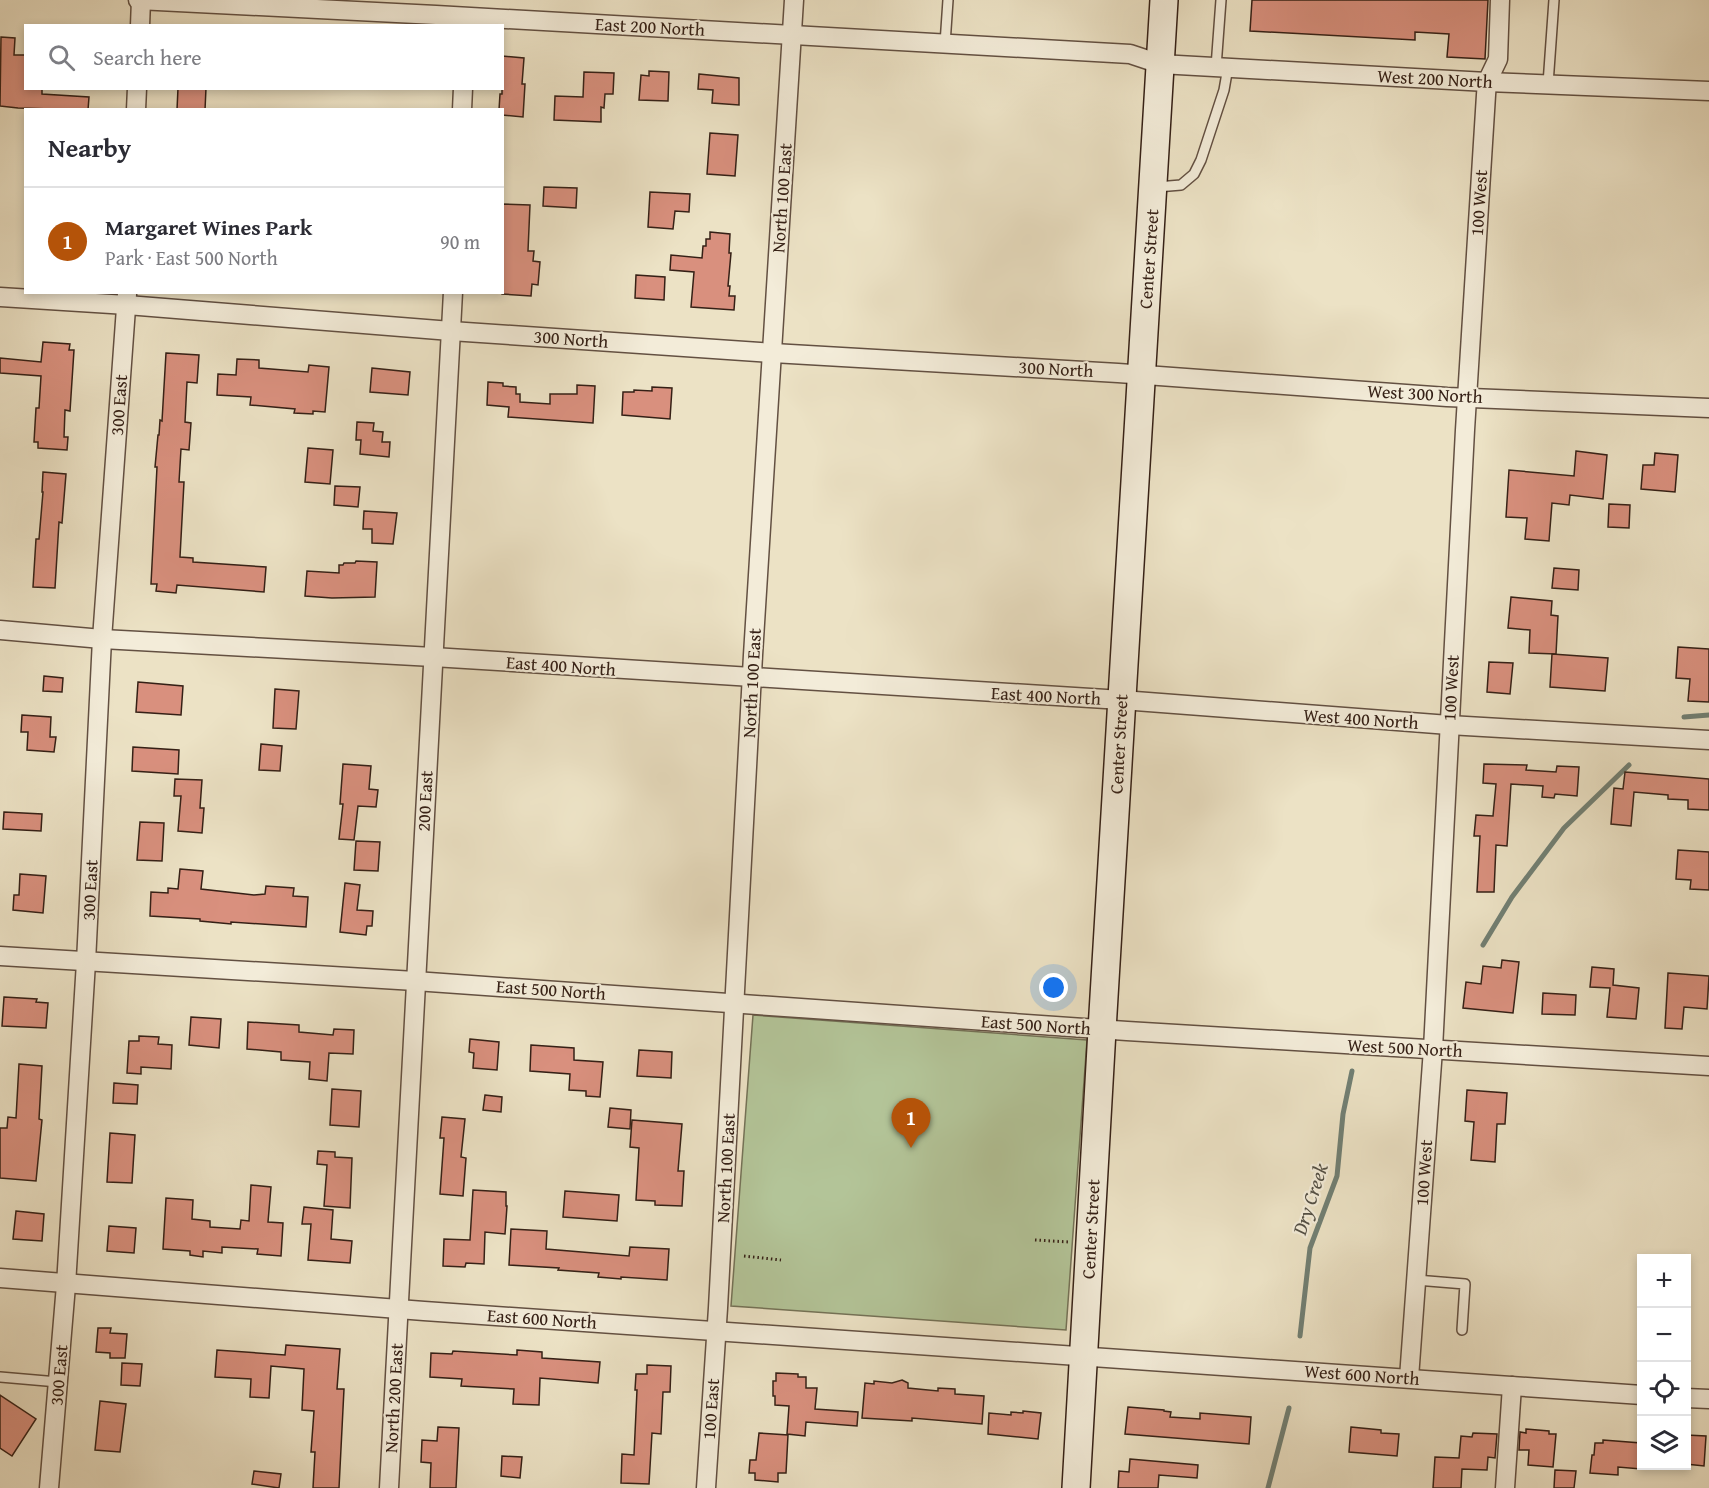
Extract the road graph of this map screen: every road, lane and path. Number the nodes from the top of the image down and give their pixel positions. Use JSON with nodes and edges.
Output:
{"nodes":[{"id":1,"x":140,"y":0,"type":"edge"},
{"id":2,"x":794,"y":0,"type":"edge"},
{"id":3,"x":948,"y":0,"type":"edge"},
{"id":4,"x":1164,"y":0,"type":"edge"},
{"id":5,"x":1221,"y":0,"type":"edge"},
{"id":6,"x":1500,"y":0,"type":"edge"},
{"id":7,"x":1554,"y":0,"type":"edge"},
{"id":8,"x":466,"y":14,"type":"edge"},
{"id":9,"x":140,"y":24,"type":"edge"},
{"id":10,"x":793,"y":36,"type":"junction"},
{"id":11,"x":945,"y":44,"type":"junction"},
{"id":12,"x":1160,"y":64,"type":"junction"},
{"id":13,"x":1222,"y":67,"type":"junction"},
{"id":14,"x":1487,"y":81,"type":"junction"},
{"id":15,"x":1548,"y":84,"type":"junction"},
{"id":16,"x":137,"y":90,"type":"edge"},
{"id":17,"x":463,"y":90,"type":"edge"},
{"id":18,"x":1709,"y":90,"type":"edge"},
{"id":19,"x":136,"y":108,"type":"edge"},
{"id":20,"x":462,"y":108,"type":"edge"},
{"id":21,"x":1153,"y":187,"type":"junction"},
{"id":22,"x":453,"y":294,"type":"edge"},
{"id":23,"x":0,"y":297,"type":"edge"},
{"id":24,"x":127,"y":299,"type":"edge"},
{"id":25,"x":452,"y":331,"type":"junction"},
{"id":26,"x":773,"y":353,"type":"junction"},
{"id":27,"x":1142,"y":375,"type":"junction"},
{"id":28,"x":1467,"y":398,"type":"junction"},
{"id":29,"x":1709,"y":408,"type":"edge"},
{"id":30,"x":0,"y":630,"type":"edge"},
{"id":31,"x":102,"y":639,"type":"junction"},
{"id":32,"x":433,"y":657,"type":"junction"},
{"id":33,"x":752,"y":678,"type":"junction"},
{"id":34,"x":1122,"y":700,"type":"junction"},
{"id":35,"x":1449,"y":725,"type":"junction"},
{"id":36,"x":1709,"y":740,"type":"edge"},
{"id":37,"x":0,"y":956,"type":"edge"},
{"id":38,"x":86,"y":962,"type":"junction"},
{"id":39,"x":415,"y":981,"type":"junction"},
{"id":40,"x":735,"y":1003,"type":"junction"},
{"id":41,"x":1102,"y":1030,"type":"junction"},
{"id":42,"x":1433,"y":1049,"type":"junction"},
{"id":43,"x":1709,"y":1066,"type":"edge"},
{"id":44,"x":1035,"y":1240,"type":"dead end"},
{"id":45,"x":1069,"y":1242,"type":"dead end"},
{"id":46,"x":744,"y":1256,"type":"dead end"},
{"id":47,"x":781,"y":1260,"type":"dead end"},
{"id":48,"x":0,"y":1278,"type":"edge"},
{"id":49,"x":1416,"y":1280,"type":"junction"},
{"id":50,"x":66,"y":1285,"type":"junction"},
{"id":51,"x":398,"y":1309,"type":"junction"},
{"id":52,"x":1462,"y":1330,"type":"dead end"},
{"id":53,"x":716,"y":1331,"type":"junction"},
{"id":54,"x":1083,"y":1356,"type":"junction"},
{"id":55,"x":0,"y":1377,"type":"edge"},
{"id":56,"x":1409,"y":1378,"type":"junction"},
{"id":57,"x":58,"y":1382,"type":"junction"},
{"id":58,"x":1512,"y":1386,"type":"junction"},
{"id":59,"x":1637,"y":1395,"type":"edge"},
{"id":60,"x":1691,"y":1398,"type":"edge"},
{"id":61,"x":1709,"y":1400,"type":"edge"},
{"id":62,"x":49,"y":1488,"type":"edge"},
{"id":63,"x":389,"y":1488,"type":"edge"},
{"id":64,"x":706,"y":1488,"type":"edge"},
{"id":65,"x":1076,"y":1488,"type":"edge"},
{"id":66,"x":1505,"y":1488,"type":"edge"}],
"edges":[{"from":1,"to":8,"type":"street","name":"East 200 North"},
{"from":1,"to":9,"type":"street"},
{"from":2,"to":10,"type":"street"},
{"from":3,"to":11,"type":"lane"},
{"from":4,"to":12,"type":"street","name":"Center Street"},
{"from":5,"to":13,"type":"lane"},
{"from":6,"to":14,"type":"street","name":"100 West"},
{"from":7,"to":15,"type":"lane"},
{"from":8,"to":10,"type":"street","name":"East 200 North"},
{"from":10,"to":11,"type":"street","name":"East 200 North"},
{"from":10,"to":26,"type":"street","name":"North 100 East"},
{"from":11,"to":12,"type":"street","name":"East 200 North"},
{"from":12,"to":13,"type":"street","name":"West 200 North"},
{"from":12,"to":21,"type":"street","name":"Center Street"},
{"from":13,"to":14,"type":"street","name":"West 200 North"},
{"from":13,"to":21,"type":"lane"},
{"from":14,"to":15,"type":"street","name":"West 200 North"},
{"from":14,"to":28,"type":"street","name":"100 West"},
{"from":15,"to":18,"type":"street","name":"West 200 North"},
{"from":16,"to":19,"type":"street"},
{"from":17,"to":20,"type":"street"},
{"from":21,"to":27,"type":"street","name":"Center Street"},
{"from":22,"to":25,"type":"street","name":"200 East"},
{"from":23,"to":24,"type":"street","name":"300 North"},
{"from":24,"to":25,"type":"street","name":"300 North"},
{"from":24,"to":31,"type":"street","name":"300 East"},
{"from":25,"to":26,"type":"street","name":"300 North"},
{"from":25,"to":32,"type":"street","name":"200 East"},
{"from":26,"to":27,"type":"street","name":"300 North"},
{"from":26,"to":33,"type":"street","name":"North 100 East"},
{"from":27,"to":28,"type":"street","name":"West 300 North"},
{"from":27,"to":34,"type":"street","name":"Center Street"},
{"from":28,"to":29,"type":"street","name":"West 300 North"},
{"from":28,"to":35,"type":"street","name":"100 West"},
{"from":30,"to":31,"type":"street","name":"East 400 North"},
{"from":31,"to":32,"type":"street","name":"East 400 North"},
{"from":31,"to":38,"type":"street","name":"300 East"},
{"from":32,"to":33,"type":"street","name":"East 400 North"},
{"from":32,"to":39,"type":"street","name":"200 East"},
{"from":33,"to":34,"type":"street","name":"East 400 North"},
{"from":33,"to":40,"type":"street","name":"North 100 East"},
{"from":34,"to":35,"type":"street","name":"West 400 North"},
{"from":34,"to":41,"type":"street","name":"Center Street"},
{"from":35,"to":36,"type":"street","name":"West 400 North"},
{"from":35,"to":42,"type":"street","name":"100 West"},
{"from":37,"to":38,"type":"street","name":"East 500 North"},
{"from":38,"to":39,"type":"street","name":"East 500 North"},
{"from":38,"to":50,"type":"street","name":"300 East"},
{"from":39,"to":40,"type":"street","name":"East 500 North"},
{"from":39,"to":51,"type":"street","name":"200 East"},
{"from":40,"to":41,"type":"street","name":"East 500 North"},
{"from":40,"to":53,"type":"street","name":"North 100 East"},
{"from":41,"to":42,"type":"street","name":"West 500 North"},
{"from":41,"to":54,"type":"street","name":"Center Street"},
{"from":42,"to":43,"type":"street","name":"West 500 North"},
{"from":42,"to":49,"type":"street","name":"100 West"},
{"from":44,"to":45,"type":"path"},
{"from":46,"to":47,"type":"path"},
{"from":48,"to":50,"type":"street","name":"East 600 North"},
{"from":49,"to":52,"type":"lane"},
{"from":49,"to":56,"type":"street","name":"100 West"},
{"from":50,"to":51,"type":"street","name":"East 600 North"},
{"from":50,"to":57,"type":"street","name":"300 East"},
{"from":51,"to":53,"type":"street","name":"East 600 North"},
{"from":51,"to":63,"type":"street","name":"North 200 East"},
{"from":53,"to":54,"type":"street","name":"East 600 North"},
{"from":53,"to":64,"type":"street","name":"100 East"},
{"from":54,"to":56,"type":"street","name":"West 600 North"},
{"from":54,"to":65,"type":"street","name":"Center Street"},
{"from":55,"to":57,"type":"lane"},
{"from":56,"to":58,"type":"street","name":"West 600 North"},
{"from":57,"to":62,"type":"street","name":"300 East"},
{"from":58,"to":59,"type":"street","name":"West 600 North"},
{"from":58,"to":66,"type":"street"},
{"from":60,"to":61,"type":"street"}]}
